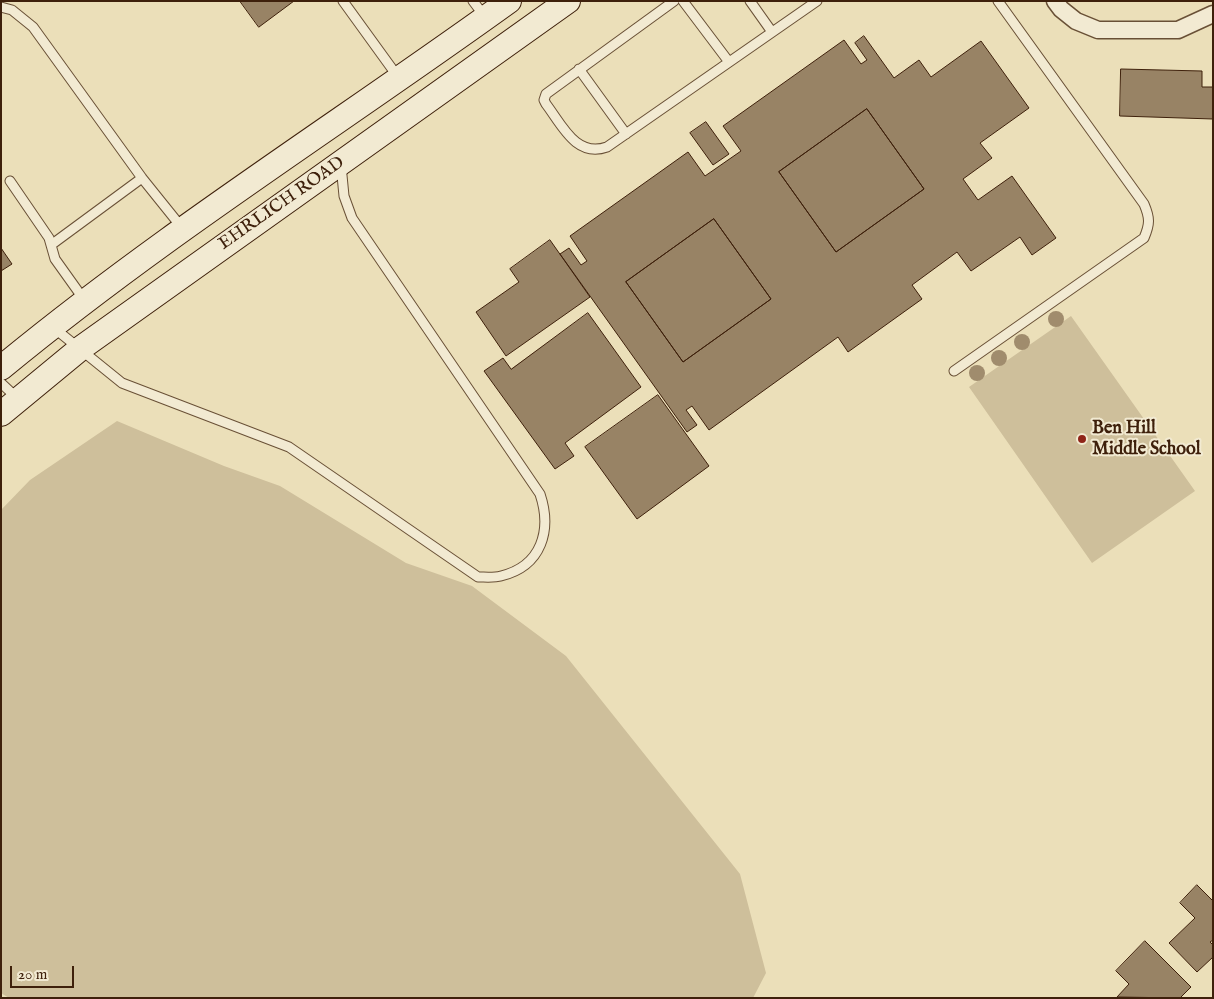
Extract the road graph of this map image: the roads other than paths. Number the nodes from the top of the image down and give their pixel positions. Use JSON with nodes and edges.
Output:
{"nodes":[{"id":1,"x":343,"y":1,"type":"edge"},
{"id":2,"x":509,"y":1,"type":"edge"},
{"id":3,"x":568,"y":1,"type":"edge"},
{"id":4,"x":674,"y":1,"type":"edge"},
{"id":5,"x":683,"y":1,"type":"edge"},
{"id":6,"x":750,"y":1,"type":"edge"},
{"id":7,"x":817,"y":1,"type":"edge"},
{"id":8,"x":998,"y":1,"type":"edge"},
{"id":9,"x":1055,"y":1,"type":"edge"},
{"id":10,"x":1,"y":7,"type":"edge"},
{"id":11,"x":479,"y":10,"type":"edge"},
{"id":12,"x":1213,"y":14,"type":"edge"},
{"id":13,"x":772,"y":32,"type":"junction"},
{"id":14,"x":729,"y":62,"type":"junction"},
{"id":15,"x":579,"y":69,"type":"junction"},
{"id":16,"x":400,"y":80,"type":"junction"},
{"id":17,"x":626,"y":134,"type":"junction"},
{"id":18,"x":341,"y":162,"type":"junction"},
{"id":19,"x":142,"y":178,"type":"junction"},
{"id":20,"x":10,"y":181,"type":"dead end"},
{"id":21,"x":183,"y":229,"type":"junction"},
{"id":22,"x":51,"y":245,"type":"junction"},
{"id":23,"x":85,"y":301,"type":"junction"},
{"id":24,"x":52,"y":326,"type":"junction"},
{"id":25,"x":81,"y":348,"type":"junction"},
{"id":26,"x":1,"y":368,"type":"edge"},
{"id":27,"x":954,"y":371,"type":"dead end"},
{"id":28,"x":1,"y":383,"type":"edge"},
{"id":29,"x":10,"y":407,"type":"edge"}],
"edges":[{"from":1,"to":16,"type":"lane"},
{"from":2,"to":11,"type":"main road","name":"EHRLICH ROAD"},
{"from":3,"to":18,"type":"main road","name":"EHRLICH ROAD"},
{"from":4,"to":15,"type":"lane"},
{"from":5,"to":14,"type":"lane"},
{"from":6,"to":13,"type":"lane"},
{"from":7,"to":13,"type":"lane"},
{"from":8,"to":27,"type":"lane"},
{"from":9,"to":12,"type":"street"},
{"from":10,"to":19,"type":"lane"},
{"from":11,"to":16,"type":"main road","name":"EHRLICH ROAD"},
{"from":13,"to":14,"type":"lane"},
{"from":14,"to":17,"type":"lane"},
{"from":15,"to":17,"type":"lane"},
{"from":15,"to":17,"type":"lane"},
{"from":16,"to":21,"type":"main road","name":"EHRLICH ROAD"},
{"from":18,"to":25,"type":"main road","name":"EHRLICH ROAD"},
{"from":18,"to":25,"type":"lane"},
{"from":19,"to":21,"type":"lane"},
{"from":19,"to":22,"type":"lane"},
{"from":20,"to":22,"type":"lane"},
{"from":21,"to":23,"type":"main road","name":"EHRLICH ROAD"},
{"from":22,"to":23,"type":"lane"},
{"from":23,"to":24,"type":"main road","name":"EHRLICH ROAD"},
{"from":24,"to":25,"type":"lane"},
{"from":24,"to":26,"type":"main road","name":"EHRLICH ROAD"},
{"from":25,"to":29,"type":"main road","name":"EHRLICH ROAD"},
{"from":28,"to":29,"type":"lane"}]}
